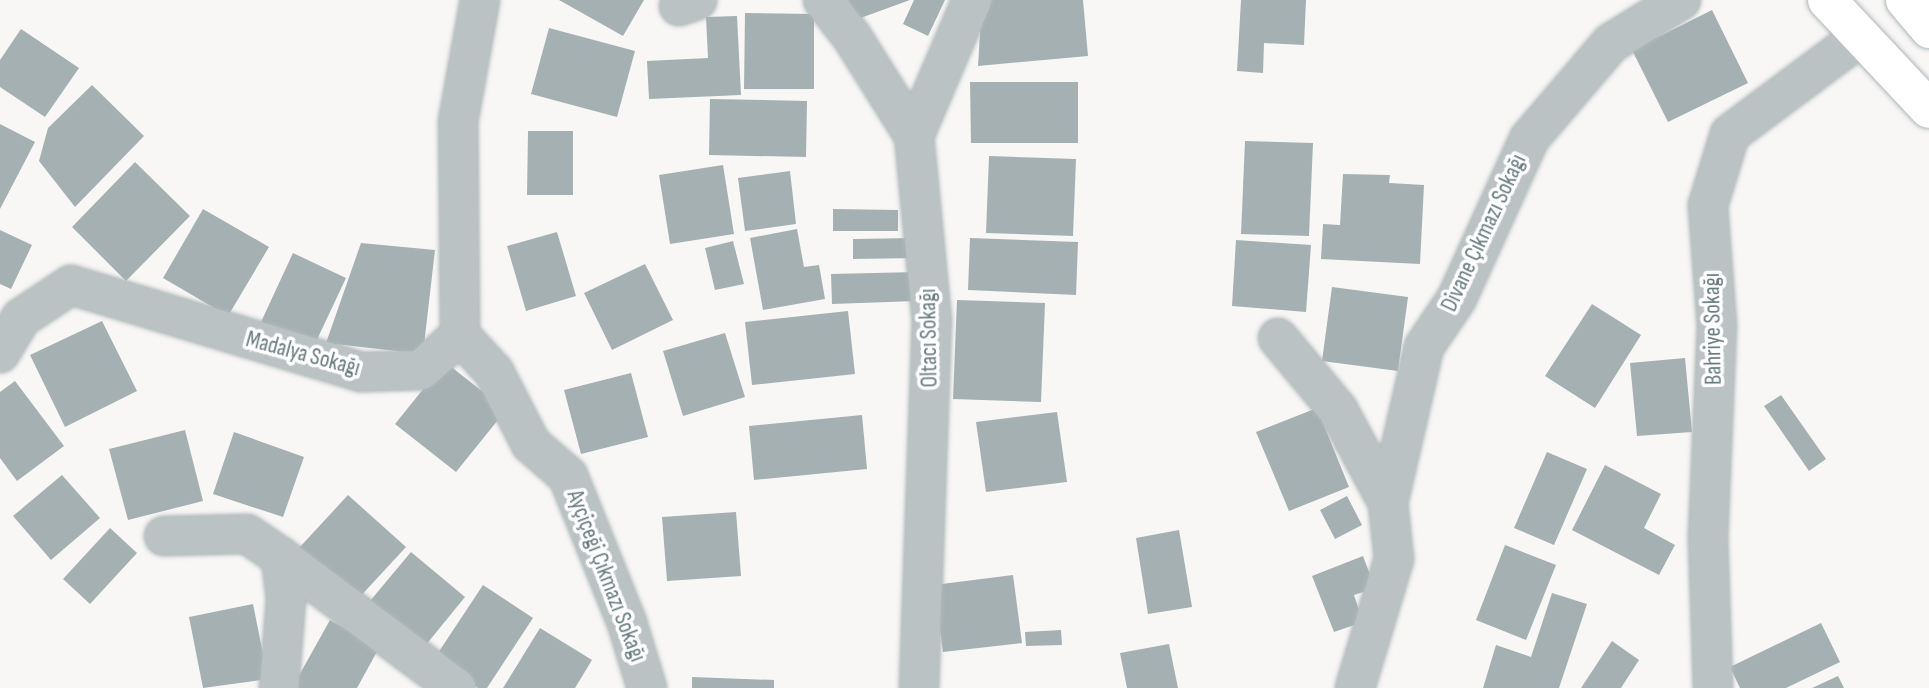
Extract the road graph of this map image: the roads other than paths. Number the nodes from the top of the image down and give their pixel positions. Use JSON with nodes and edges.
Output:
{"nodes":[{"id":1,"x":480,"y":0,"type":"edge"},
{"id":2,"x":822,"y":0,"type":"edge"},
{"id":3,"x":972,"y":0,"type":"edge"},
{"id":4,"x":1681,"y":0,"type":"edge"},
{"id":5,"x":1827,"y":0,"type":"edge"},
{"id":6,"x":1905,"y":0,"type":"edge"},
{"id":7,"x":1929,"y":29,"type":"edge"},
{"id":8,"x":1859,"y":38,"type":"junction"},
{"id":9,"x":1929,"y":109,"type":"edge"},
{"id":10,"x":914,"y":136,"type":"junction"},
{"id":11,"x":460,"y":335,"type":"junction"},
{"id":12,"x":1278,"y":338,"type":"dead end"},
{"id":13,"x":0,"y":353,"type":"edge"},
{"id":14,"x":1388,"y":503,"type":"junction"},
{"id":15,"x":164,"y":536,"type":"dead end"},
{"id":16,"x":281,"y":557,"type":"junction"},
{"id":17,"x":279,"y":688,"type":"edge"},
{"id":18,"x":456,"y":688,"type":"edge"},
{"id":19,"x":647,"y":688,"type":"edge"},
{"id":20,"x":919,"y":688,"type":"edge"},
{"id":21,"x":1355,"y":688,"type":"edge"},
{"id":22,"x":1713,"y":688,"type":"edge"}],
"edges":[{"from":1,"to":11,"type":"street"},
{"from":2,"to":10,"type":"street"},
{"from":3,"to":10,"type":"street","name":"Oltacı Sokağı"},
{"from":4,"to":14,"type":"street","name":"Divane Çıkmazı Sokağı"},
{"from":5,"to":8,"type":"main road"},
{"from":6,"to":7,"type":"main road"},
{"from":8,"to":9,"type":"main road"},
{"from":8,"to":22,"type":"street","name":"Bahriye Sokağı"},
{"from":10,"to":20,"type":"street","name":"Oltacı Sokağı"},
{"from":11,"to":13,"type":"street","name":"Madalya Sokağı"},
{"from":11,"to":19,"type":"street","name":"Ayçiçeği Çıkmazı Sokağı"},
{"from":12,"to":14,"type":"street"},
{"from":14,"to":21,"type":"street","name":"Divane Çıkmazı Sokağı"},
{"from":15,"to":16,"type":"street"},
{"from":16,"to":17,"type":"street"},
{"from":16,"to":18,"type":"street"}]}
